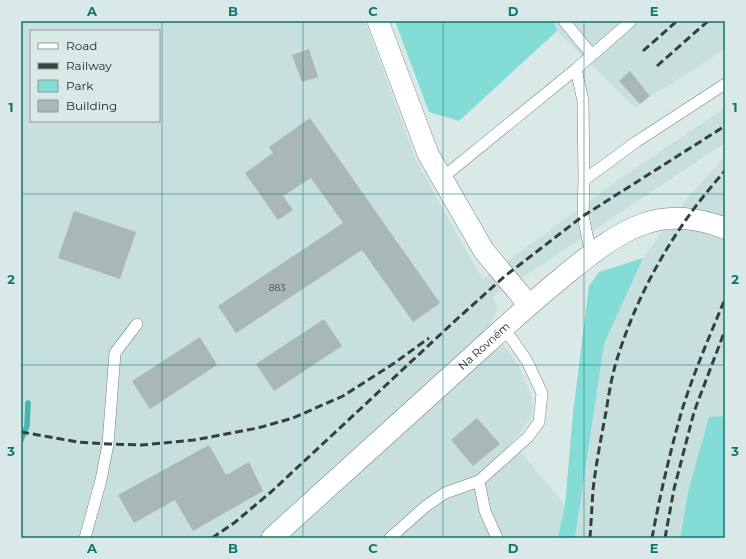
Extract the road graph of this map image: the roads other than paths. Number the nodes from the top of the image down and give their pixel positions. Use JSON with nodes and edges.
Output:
{"nodes":[{"id":1,"x":378,"y":21,"type":"edge"},
{"id":2,"x":564,"y":21,"type":"edge"},
{"id":3,"x":631,"y":21,"type":"edge"},
{"id":4,"x":592,"y":55,"type":"junction"},
{"id":5,"x":576,"y":69,"type":"junction"},
{"id":6,"x":725,"y":84,"type":"edge"},
{"id":7,"x":442,"y":178,"type":"junction"},
{"id":8,"x":584,"y":180,"type":"junction"},
{"id":9,"x":725,"y":228,"type":"edge"},
{"id":10,"x":591,"y":254,"type":"junction"},
{"id":11,"x":529,"y":305,"type":"junction"},
{"id":12,"x":137,"y":324,"type":"dead end"},
{"id":13,"x":504,"y":328,"type":"junction"},
{"id":14,"x":480,"y":481,"type":"junction"},
{"id":15,"x":85,"y":538,"type":"edge"},
{"id":16,"x":272,"y":538,"type":"edge"},
{"id":17,"x":390,"y":538,"type":"edge"},
{"id":18,"x":497,"y":538,"type":"edge"}],
"edges":[{"from":1,"to":7,"type":"street"},
{"from":2,"to":4,"type":"lane"},
{"from":3,"to":4,"type":"lane"},
{"from":4,"to":5,"type":"lane"},
{"from":5,"to":7,"type":"lane"},
{"from":5,"to":8,"type":"lane"},
{"from":6,"to":8,"type":"lane"},
{"from":7,"to":11,"type":"street"},
{"from":8,"to":10,"type":"lane"},
{"from":9,"to":10,"type":"street","name":"Na Rovném"},
{"from":10,"to":11,"type":"street","name":"Na Rovném"},
{"from":11,"to":13,"type":"street","name":"Na Rovném"},
{"from":12,"to":15,"type":"lane"},
{"from":13,"to":14,"type":"lane"},
{"from":13,"to":16,"type":"street","name":"Na Rovném"},
{"from":14,"to":17,"type":"lane"},
{"from":14,"to":18,"type":"lane"}]}
